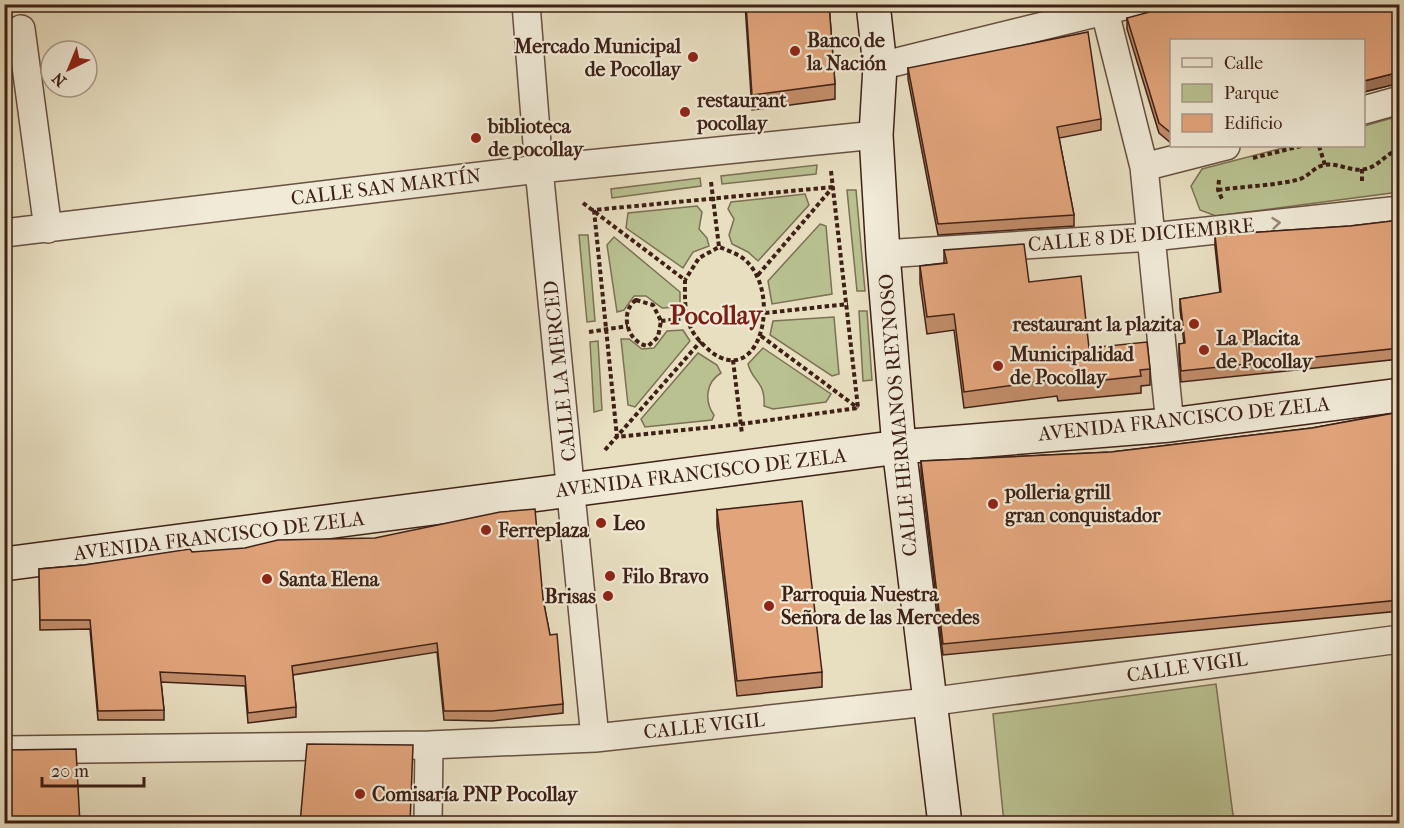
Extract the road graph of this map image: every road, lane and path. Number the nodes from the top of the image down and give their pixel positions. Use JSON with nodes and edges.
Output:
{"nodes":[{"id":1,"x":526,"y":4,"type":"edge"},
{"id":2,"x":873,"y":4,"type":"edge"},
{"id":3,"x":1133,"y":4,"type":"edge"},
{"id":4,"x":1105,"y":12,"type":"junction"},
{"id":5,"x":21,"y":29,"type":"dead end"},
{"id":6,"x":880,"y":66,"type":"junction"},
{"id":7,"x":1400,"y":100,"type":"edge"},
{"id":8,"x":1365,"y":110,"type":"edge"},
{"id":9,"x":876,"y":135,"type":"junction"},
{"id":10,"x":1292,"y":147,"type":"edge"},
{"id":11,"x":1319,"y":147,"type":"edge"},
{"id":12,"x":1400,"y":150,"type":"edge"},
{"id":13,"x":1235,"y":153,"type":"edge"},
{"id":14,"x":830,"y":163,"type":"dead end"},
{"id":15,"x":1324,"y":165,"type":"junction"},
{"id":16,"x":1144,"y":167,"type":"junction"},
{"id":17,"x":539,"y":169,"type":"junction"},
{"id":18,"x":710,"y":177,"type":"dead end"},
{"id":19,"x":1220,"y":178,"type":"dead end"},
{"id":20,"x":833,"y":187,"type":"junction"},
{"id":21,"x":1218,"y":190,"type":"junction"},
{"id":22,"x":713,"y":199,"type":"junction"},
{"id":23,"x":583,"y":203,"type":"dead end"},
{"id":24,"x":1226,"y":206,"type":"dead end"},
{"id":25,"x":594,"y":210,"type":"junction"},
{"id":26,"x":1400,"y":210,"type":"edge"},
{"id":27,"x":48,"y":229,"type":"junction"},
{"id":28,"x":4,"y":233,"type":"edge"},
{"id":29,"x":1152,"y":237,"type":"junction"},
{"id":30,"x":720,"y":247,"type":"junction"},
{"id":31,"x":883,"y":254,"type":"junction"},
{"id":32,"x":758,"y":275,"type":"junction"},
{"id":33,"x":685,"y":280,"type":"junction"},
{"id":34,"x":847,"y":304,"type":"junction"},
{"id":35,"x":857,"y":304,"type":"dead end"},
{"id":36,"x":765,"y":314,"type":"junction"},
{"id":37,"x":688,"y":318,"type":"junction"},
{"id":38,"x":660,"y":321,"type":"junction"},
{"id":39,"x":628,"y":326,"type":"junction"},
{"id":40,"x":607,"y":330,"type":"junction"},
{"id":41,"x":589,"y":332,"type":"dead end"},
{"id":42,"x":761,"y":336,"type":"junction"},
{"id":43,"x":701,"y":342,"type":"junction"},
{"id":44,"x":733,"y":360,"type":"junction"},
{"id":45,"x":1400,"y":395,"type":"edge"},
{"id":46,"x":858,"y":408,"type":"junction"},
{"id":47,"x":865,"y":412,"type":"dead end"},
{"id":48,"x":741,"y":424,"type":"junction"},
{"id":49,"x":1170,"y":425,"type":"junction"},
{"id":50,"x":616,"y":437,"type":"junction"},
{"id":51,"x":743,"y":441,"type":"dead end"},
{"id":52,"x":899,"y":447,"type":"junction"},
{"id":53,"x":604,"y":450,"type":"dead end"},
{"id":54,"x":572,"y":490,"type":"junction"},
{"id":55,"x":4,"y":564,"type":"edge"},
{"id":56,"x":1400,"y":639,"type":"edge"},
{"id":57,"x":928,"y":702,"type":"junction"},
{"id":58,"x":595,"y":738,"type":"junction"},
{"id":59,"x":429,"y":746,"type":"junction"},
{"id":60,"x":4,"y":750,"type":"edge"},
{"id":61,"x":428,"y":824,"type":"edge"},
{"id":62,"x":945,"y":824,"type":"edge"}],
"edges":[{"from":1,"to":17,"type":"street","name":"CALLE LA MERCED"},
{"from":2,"to":6,"type":"street","name":"CALLE HERMANOS REYNOSO"},
{"from":3,"to":4,"type":"street"},
{"from":4,"to":6,"type":"street"},
{"from":4,"to":16,"type":"street"},
{"from":5,"to":27,"type":"street"},
{"from":6,"to":9,"type":"street","name":"CALLE HERMANOS REYNOSO"},
{"from":7,"to":8,"type":"street"},
{"from":9,"to":17,"type":"street","name":"CALLE SAN MARTÍN"},
{"from":9,"to":31,"type":"street","name":"CALLE HERMANOS REYNOSO"},
{"from":10,"to":13,"type":"path"},
{"from":11,"to":15,"type":"path"},
{"from":12,"to":15,"type":"path"},
{"from":13,"to":16,"type":"street"},
{"from":14,"to":20,"type":"path"},
{"from":15,"to":21,"type":"path"},
{"from":16,"to":29,"type":"street"},
{"from":17,"to":27,"type":"street","name":"CALLE SAN MARTÍN"},
{"from":17,"to":54,"type":"street","name":"CALLE LA MERCED"},
{"from":18,"to":22,"type":"path"},
{"from":19,"to":21,"type":"path"},
{"from":20,"to":22,"type":"path"},
{"from":20,"to":32,"type":"path"},
{"from":20,"to":34,"type":"path"},
{"from":21,"to":24,"type":"path"},
{"from":22,"to":25,"type":"path"},
{"from":22,"to":30,"type":"path"},
{"from":23,"to":25,"type":"path"},
{"from":25,"to":33,"type":"path"},
{"from":25,"to":40,"type":"path"},
{"from":29,"to":26,"type":"street","name":"CALLE 8 DE DICIEMBRE","one_way":true},
{"from":27,"to":28,"type":"street","name":"CALLE SAN MARTÍN"},
{"from":29,"to":31,"type":"street","name":"CALLE 8 DE DICIEMBRE"},
{"from":29,"to":49,"type":"street"},
{"from":30,"to":32,"type":"path"},
{"from":30,"to":33,"type":"path"},
{"from":31,"to":52,"type":"street","name":"CALLE HERMANOS REYNOSO"},
{"from":32,"to":36,"type":"path"},
{"from":33,"to":37,"type":"path"},
{"from":34,"to":35,"type":"path"},
{"from":34,"to":36,"type":"path"},
{"from":34,"to":46,"type":"path"},
{"from":36,"to":42,"type":"path"},
{"from":37,"to":38,"type":"path"},
{"from":37,"to":43,"type":"path"},
{"from":38,"to":39,"type":"path"},
{"from":38,"to":39,"type":"path"},
{"from":39,"to":40,"type":"path"},
{"from":40,"to":41,"type":"path"},
{"from":40,"to":50,"type":"path"},
{"from":42,"to":44,"type":"path"},
{"from":42,"to":46,"type":"path"},
{"from":43,"to":44,"type":"path"},
{"from":43,"to":50,"type":"path"},
{"from":44,"to":48,"type":"path"},
{"from":45,"to":49,"type":"street","name":"AVENIDA FRANCISCO DE ZELA"},
{"from":46,"to":47,"type":"path"},
{"from":46,"to":48,"type":"path"},
{"from":48,"to":50,"type":"path"},
{"from":48,"to":51,"type":"path"},
{"from":49,"to":52,"type":"street","name":"AVENIDA FRANCISCO DE ZELA"},
{"from":50,"to":53,"type":"path"},
{"from":52,"to":54,"type":"street","name":"AVENIDA FRANCISCO DE ZELA"},
{"from":52,"to":57,"type":"street","name":"CALLE HERMANOS REYNOSO"},
{"from":54,"to":55,"type":"street","name":"AVENIDA FRANCISCO DE ZELA"},
{"from":54,"to":58,"type":"street","name":"CALLE LA MERCED"},
{"from":56,"to":57,"type":"street","name":"CALLE VIGIL"},
{"from":57,"to":58,"type":"street","name":"CALLE VIGIL"},
{"from":57,"to":62,"type":"street","name":"CALLE HERMANOS REYNOSO"},
{"from":58,"to":59,"type":"street","name":"CALLE VIGIL"},
{"from":59,"to":60,"type":"street","name":"CALLE VIGIL"},
{"from":59,"to":61,"type":"street"}]}
